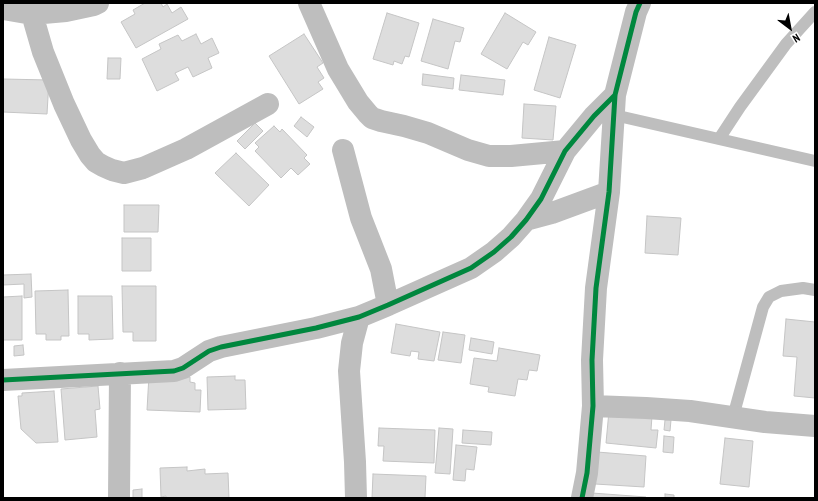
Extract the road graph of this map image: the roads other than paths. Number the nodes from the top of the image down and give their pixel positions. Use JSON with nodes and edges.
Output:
{"nodes":[{"id":1,"x":98,"y":3,"type":"edge"},
{"id":2,"x":309,"y":3,"type":"edge"},
{"id":3,"x":640,"y":3,"type":"edge"},
{"id":4,"x":3,"y":9,"type":"edge"},
{"id":5,"x":815,"y":12,"type":"edge"},
{"id":6,"x":32,"y":14,"type":"junction"},
{"id":7,"x":268,"y":104,"type":"dead end"},
{"id":8,"x":615,"y":105,"type":"junction"},
{"id":9,"x":719,"y":139,"type":"junction"},
{"id":10,"x":343,"y":150,"type":"dead end"},
{"id":11,"x":565,"y":151,"type":"junction"},
{"id":12,"x":815,"y":161,"type":"edge"},
{"id":13,"x":609,"y":192,"type":"junction"},
{"id":14,"x":526,"y":220,"type":"junction"},
{"id":15,"x":815,"y":290,"type":"edge"},
{"id":16,"x":388,"y":305,"type":"junction"},
{"id":17,"x":359,"y":317,"type":"junction"},
{"id":18,"x":120,"y":373,"type":"junction"},
{"id":19,"x":3,"y":380,"type":"edge"},
{"id":20,"x":592,"y":406,"type":"junction"},
{"id":21,"x":733,"y":417,"type":"junction"},
{"id":22,"x":815,"y":426,"type":"edge"},
{"id":23,"x":119,"y":498,"type":"edge"},
{"id":24,"x":356,"y":498,"type":"edge"},
{"id":25,"x":582,"y":498,"type":"edge"}],
"edges":[{"from":1,"to":6,"type":"street"},
{"from":2,"to":11,"type":"street"},
{"from":3,"to":8,"type":"street"},
{"from":4,"to":6,"type":"street"},
{"from":5,"to":9,"type":"lane"},
{"from":6,"to":7,"type":"street"},
{"from":8,"to":9,"type":"lane"},
{"from":8,"to":11,"type":"street"},
{"from":8,"to":13,"type":"street"},
{"from":9,"to":12,"type":"lane"},
{"from":10,"to":16,"type":"street"},
{"from":11,"to":14,"type":"street"},
{"from":13,"to":14,"type":"street"},
{"from":13,"to":20,"type":"street"},
{"from":14,"to":16,"type":"street"},
{"from":15,"to":21,"type":"lane"},
{"from":16,"to":17,"type":"street"},
{"from":17,"to":18,"type":"street"},
{"from":17,"to":24,"type":"street"},
{"from":18,"to":19,"type":"street"},
{"from":18,"to":23,"type":"street"},
{"from":20,"to":21,"type":"street"},
{"from":20,"to":25,"type":"street"},
{"from":21,"to":22,"type":"street"}]}
